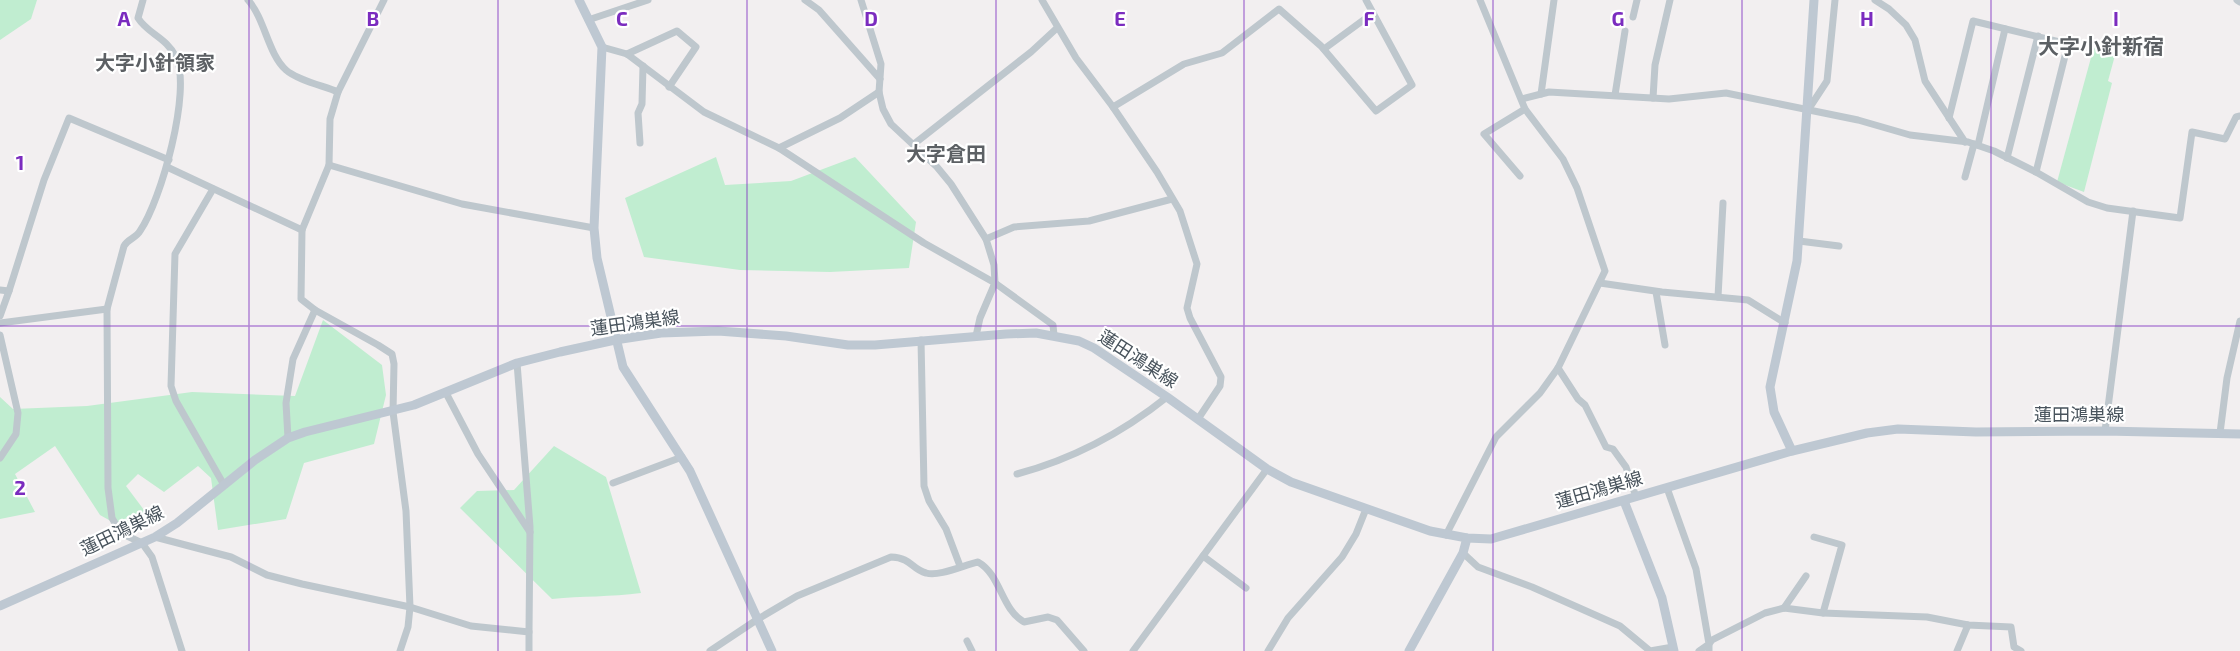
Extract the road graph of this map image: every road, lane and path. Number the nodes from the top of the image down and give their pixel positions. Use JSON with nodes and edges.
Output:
{"nodes":[{"id":1,"x":143,"y":0,"type":"edge"},
{"id":2,"x":248,"y":0,"type":"edge"},
{"id":3,"x":384,"y":0,"type":"edge"},
{"id":4,"x":579,"y":0,"type":"edge"},
{"id":5,"x":648,"y":0,"type":"edge"},
{"id":6,"x":806,"y":0,"type":"edge"},
{"id":7,"x":861,"y":0,"type":"edge"},
{"id":8,"x":1042,"y":0,"type":"edge"},
{"id":9,"x":1366,"y":0,"type":"edge"},
{"id":10,"x":1480,"y":0,"type":"edge"},
{"id":11,"x":1554,"y":0,"type":"edge"},
{"id":12,"x":1637,"y":0,"type":"edge"},
{"id":13,"x":1670,"y":0,"type":"edge"},
{"id":14,"x":1814,"y":0,"type":"edge"},
{"id":15,"x":1835,"y":0,"type":"edge"},
{"id":16,"x":1875,"y":0,"type":"edge"},
{"id":17,"x":1373,"y":13,"type":"junction"},
{"id":18,"x":1633,"y":17,"type":"dead end"},
{"id":19,"x":588,"y":20,"type":"junction"},
{"id":20,"x":1058,"y":28,"type":"junction"},
{"id":21,"x":2005,"y":28,"type":"junction"},
{"id":22,"x":1625,"y":31,"type":"dead end"},
{"id":23,"x":2038,"y":36,"type":"junction"},
{"id":24,"x":602,"y":46,"type":"junction"},
{"id":25,"x":1324,"y":49,"type":"junction"},
{"id":26,"x":627,"y":54,"type":"junction"},
{"id":27,"x":643,"y":66,"type":"junction"},
{"id":28,"x":880,"y":79,"type":"junction"},
{"id":29,"x":669,"y":87,"type":"junction"},
{"id":30,"x":338,"y":92,"type":"junction"},
{"id":31,"x":879,"y":92,"type":"junction"},
{"id":32,"x":1541,"y":94,"type":"junction"},
{"id":33,"x":1615,"y":96,"type":"junction"},
{"id":34,"x":1653,"y":98,"type":"junction"},
{"id":35,"x":1522,"y":99,"type":"junction"},
{"id":36,"x":1113,"y":107,"type":"junction"},
{"id":37,"x":1525,"y":109,"type":"junction"},
{"id":38,"x":1808,"y":110,"type":"junction"},
{"id":39,"x":2240,"y":117,"type":"edge"},
{"id":40,"x":1949,"y":118,"type":"junction"},
{"id":41,"x":1965,"y":142,"type":"junction"},
{"id":42,"x":640,"y":143,"type":"dead end"},
{"id":43,"x":914,"y":144,"type":"junction"},
{"id":44,"x":1976,"y":145,"type":"junction"},
{"id":45,"x":779,"y":148,"type":"junction"},
{"id":46,"x":2007,"y":158,"type":"junction"},
{"id":47,"x":168,"y":164,"type":"junction"},
{"id":48,"x":329,"y":165,"type":"junction"},
{"id":49,"x":2036,"y":172,"type":"junction"},
{"id":50,"x":1520,"y":176,"type":"dead end"},
{"id":51,"x":1965,"y":177,"type":"dead end"},
{"id":52,"x":213,"y":189,"type":"junction"},
{"id":53,"x":1172,"y":199,"type":"junction"},
{"id":54,"x":1723,"y":203,"type":"dead end"},
{"id":55,"x":2133,"y":211,"type":"junction"},
{"id":56,"x":594,"y":228,"type":"junction"},
{"id":57,"x":302,"y":230,"type":"junction"},
{"id":58,"x":986,"y":239,"type":"junction"},
{"id":59,"x":1799,"y":241,"type":"junction"},
{"id":60,"x":1839,"y":246,"type":"dead end"},
{"id":61,"x":1600,"y":282,"type":"junction"},
{"id":62,"x":995,"y":283,"type":"junction"},
{"id":63,"x":0,"y":290,"type":"edge"},
{"id":64,"x":9,"y":291,"type":"junction"},
{"id":65,"x":1656,"y":292,"type":"junction"},
{"id":66,"x":1718,"y":297,"type":"junction"},
{"id":67,"x":107,"y":309,"type":"junction"},
{"id":68,"x":315,"y":310,"type":"junction"},
{"id":69,"x":0,"y":316,"type":"edge"},
{"id":70,"x":2240,"y":321,"type":"edge"},
{"id":71,"x":1785,"y":323,"type":"junction"},
{"id":72,"x":0,"y":324,"type":"edge"},
{"id":73,"x":0,"y":335,"type":"edge"},
{"id":74,"x":1054,"y":335,"type":"junction"},
{"id":75,"x":976,"y":336,"type":"junction"},
{"id":76,"x":615,"y":340,"type":"junction"},
{"id":77,"x":921,"y":340,"type":"junction"},
{"id":78,"x":1665,"y":345,"type":"dead end"},
{"id":79,"x":517,"y":363,"type":"junction"},
{"id":80,"x":1558,"y":368,"type":"junction"},
{"id":81,"x":446,"y":393,"type":"junction"},
{"id":82,"x":1167,"y":397,"type":"junction"},
{"id":83,"x":393,"y":412,"type":"junction"},
{"id":84,"x":1198,"y":419,"type":"junction"},
{"id":85,"x":2105,"y":431,"type":"junction"},
{"id":86,"x":2220,"y":433,"type":"junction"},
{"id":87,"x":2240,"y":434,"type":"edge"},
{"id":88,"x":288,"y":438,"type":"junction"},
{"id":89,"x":1792,"y":451,"type":"junction"},
{"id":90,"x":682,"y":456,"type":"junction"},
{"id":91,"x":0,"y":458,"type":"edge"},
{"id":92,"x":1267,"y":469,"type":"junction"},
{"id":93,"x":1017,"y":474,"type":"dead end"},
{"id":94,"x":613,"y":483,"type":"dead end"},
{"id":95,"x":224,"y":485,"type":"junction"},
{"id":96,"x":1667,"y":488,"type":"junction"},
{"id":97,"x":1636,"y":497,"type":"junction"},
{"id":98,"x":1624,"y":501,"type":"junction"},
{"id":99,"x":1366,"y":509,"type":"junction"},
{"id":100,"x":530,"y":532,"type":"junction"},
{"id":101,"x":1446,"y":535,"type":"junction"},
{"id":102,"x":155,"y":537,"type":"junction"},
{"id":103,"x":1814,"y":537,"type":"dead end"},
{"id":104,"x":1467,"y":538,"type":"junction"},
{"id":105,"x":142,"y":543,"type":"junction"},
{"id":106,"x":1462,"y":553,"type":"junction"},
{"id":107,"x":1203,"y":556,"type":"junction"},
{"id":108,"x":960,"y":566,"type":"junction"},
{"id":109,"x":1806,"y":576,"type":"dead end"},
{"id":110,"x":1246,"y":588,"type":"dead end"},
{"id":111,"x":0,"y":606,"type":"edge"},
{"id":112,"x":410,"y":607,"type":"junction"},
{"id":113,"x":1784,"y":608,"type":"junction"},
{"id":114,"x":1823,"y":613,"type":"junction"},
{"id":115,"x":758,"y":619,"type":"junction"},
{"id":116,"x":1968,"y":625,"type":"junction"},
{"id":117,"x":529,"y":632,"type":"junction"},
{"id":118,"x":967,"y":641,"type":"dead end"},
{"id":119,"x":1709,"y":647,"type":"edge"},
{"id":120,"x":1673,"y":649,"type":"edge"},
{"id":121,"x":182,"y":651,"type":"edge"},
{"id":122,"x":399,"y":651,"type":"edge"},
{"id":123,"x":529,"y":651,"type":"edge"},
{"id":124,"x":710,"y":651,"type":"edge"},
{"id":125,"x":772,"y":651,"type":"edge"},
{"id":126,"x":972,"y":651,"type":"edge"},
{"id":127,"x":1084,"y":651,"type":"edge"},
{"id":128,"x":1133,"y":651,"type":"edge"},
{"id":129,"x":1268,"y":651,"type":"edge"},
{"id":130,"x":1409,"y":651,"type":"edge"},
{"id":131,"x":1699,"y":651,"type":"edge"},
{"id":132,"x":1957,"y":651,"type":"edge"},
{"id":133,"x":2020,"y":651,"type":"edge"}],
"edges":[{"from":1,"to":47,"type":"street"},
{"from":2,"to":30,"type":"street"},
{"from":3,"to":30,"type":"street"},
{"from":4,"to":19,"type":"main road"},
{"from":5,"to":19,"type":"street"},
{"from":6,"to":28,"type":"street"},
{"from":7,"to":28,"type":"street"},
{"from":8,"to":20,"type":"street"},
{"from":9,"to":17,"type":"street"},
{"from":10,"to":35,"type":"street"},
{"from":11,"to":32,"type":"street"},
{"from":12,"to":18,"type":"street"},
{"from":13,"to":34,"type":"street"},
{"from":14,"to":38,"type":"main road"},
{"from":15,"to":38,"type":"street"},
{"from":16,"to":40,"type":"street"},
{"from":17,"to":25,"type":"street"},
{"from":17,"to":25,"type":"street"},
{"from":19,"to":24,"type":"main road"},
{"from":20,"to":36,"type":"street"},
{"from":20,"to":43,"type":"street"},
{"from":21,"to":23,"type":"street"},
{"from":21,"to":40,"type":"street"},
{"from":21,"to":44,"type":"street"},
{"from":22,"to":33,"type":"street"},
{"from":23,"to":46,"type":"street"},
{"from":23,"to":49,"type":"street"},
{"from":24,"to":26,"type":"street"},
{"from":24,"to":56,"type":"main road"},
{"from":25,"to":36,"type":"street"},
{"from":26,"to":27,"type":"street"},
{"from":26,"to":29,"type":"street"},
{"from":27,"to":29,"type":"street"},
{"from":27,"to":42,"type":"street"},
{"from":28,"to":31,"type":"street"},
{"from":29,"to":45,"type":"street"},
{"from":30,"to":48,"type":"street"},
{"from":31,"to":43,"type":"street"},
{"from":31,"to":45,"type":"street"},
{"from":32,"to":33,"type":"street"},
{"from":32,"to":35,"type":"street"},
{"from":33,"to":34,"type":"street"},
{"from":34,"to":38,"type":"street"},
{"from":35,"to":37,"type":"street"},
{"from":36,"to":53,"type":"street"},
{"from":37,"to":50,"type":"street"},
{"from":37,"to":61,"type":"street"},
{"from":38,"to":41,"type":"street"},
{"from":38,"to":59,"type":"main road"},
{"from":39,"to":55,"type":"street"},
{"from":40,"to":41,"type":"street"},
{"from":41,"to":44,"type":"street"},
{"from":43,"to":58,"type":"street"},
{"from":44,"to":46,"type":"street"},
{"from":44,"to":51,"type":"street"},
{"from":45,"to":62,"type":"street"},
{"from":46,"to":49,"type":"street"},
{"from":47,"to":52,"type":"street"},
{"from":47,"to":64,"type":"street"},
{"from":47,"to":67,"type":"street"},
{"from":48,"to":56,"type":"street"},
{"from":48,"to":57,"type":"street"},
{"from":49,"to":55,"type":"street"},
{"from":52,"to":57,"type":"street"},
{"from":52,"to":95,"type":"street"},
{"from":53,"to":58,"type":"street"},
{"from":53,"to":84,"type":"street"},
{"from":54,"to":66,"type":"street"},
{"from":55,"to":85,"type":"street"},
{"from":56,"to":76,"type":"main road"},
{"from":57,"to":68,"type":"street"},
{"from":58,"to":62,"type":"street"},
{"from":59,"to":60,"type":"street"},
{"from":59,"to":71,"type":"main road"},
{"from":61,"to":65,"type":"street"},
{"from":61,"to":80,"type":"street"},
{"from":62,"to":74,"type":"street"},
{"from":62,"to":75,"type":"street"},
{"from":63,"to":64,"type":"street"},
{"from":64,"to":69,"type":"street"},
{"from":65,"to":66,"type":"street"},
{"from":65,"to":78,"type":"street"},
{"from":66,"to":71,"type":"street"},
{"from":67,"to":72,"type":"street"},
{"from":67,"to":105,"type":"street"},
{"from":68,"to":83,"type":"street"},
{"from":68,"to":88,"type":"street"},
{"from":70,"to":86,"type":"street"},
{"from":71,"to":89,"type":"main road"},
{"from":73,"to":91,"type":"street"},
{"from":74,"to":75,"type":"main road","name":"蓮田鴻巣線"},
{"from":74,"to":82,"type":"main road","name":"蓮田鴻巣線"},
{"from":75,"to":77,"type":"main road","name":"蓮田鴻巣線"},
{"from":76,"to":77,"type":"main road","name":"蓮田鴻巣線"},
{"from":76,"to":79,"type":"main road","name":"蓮田鴻巣線"},
{"from":76,"to":90,"type":"main road"},
{"from":77,"to":108,"type":"street"},
{"from":79,"to":81,"type":"main road","name":"蓮田鴻巣線"},
{"from":79,"to":100,"type":"street"},
{"from":80,"to":97,"type":"street"},
{"from":80,"to":101,"type":"street"},
{"from":81,"to":83,"type":"main road","name":"蓮田鴻巣線"},
{"from":81,"to":100,"type":"street"},
{"from":82,"to":84,"type":"main road","name":"蓮田鴻巣線"},
{"from":82,"to":93,"type":"street"},
{"from":83,"to":88,"type":"main road","name":"蓮田鴻巣線"},
{"from":83,"to":112,"type":"street"},
{"from":84,"to":92,"type":"main road","name":"蓮田鴻巣線"},
{"from":85,"to":86,"type":"main road","name":"蓮田鴻巣線"},
{"from":85,"to":89,"type":"main road","name":"蓮田鴻巣線"},
{"from":86,"to":87,"type":"main road","name":"蓮田鴻巣線"},
{"from":88,"to":95,"type":"main road","name":"蓮田鴻巣線"},
{"from":89,"to":96,"type":"main road","name":"蓮田鴻巣線"},
{"from":90,"to":94,"type":"street"},
{"from":90,"to":115,"type":"main road"},
{"from":92,"to":99,"type":"main road","name":"蓮田鴻巣線"},
{"from":92,"to":107,"type":"street"},
{"from":95,"to":102,"type":"main road","name":"蓮田鴻巣線"},
{"from":96,"to":97,"type":"main road","name":"蓮田鴻巣線"},
{"from":96,"to":119,"type":"street"},
{"from":97,"to":98,"type":"main road","name":"蓮田鴻巣線"},
{"from":98,"to":104,"type":"main road","name":"蓮田鴻巣線"},
{"from":98,"to":120,"type":"main road"},
{"from":99,"to":101,"type":"main road","name":"蓮田鴻巣線"},
{"from":99,"to":129,"type":"street"},
{"from":100,"to":117,"type":"street"},
{"from":101,"to":104,"type":"main road","name":"蓮田鴻巣線"},
{"from":102,"to":105,"type":"main road","name":"蓮田鴻巣線"},
{"from":102,"to":112,"type":"street"},
{"from":103,"to":114,"type":"street"},
{"from":104,"to":106,"type":"main road"},
{"from":105,"to":111,"type":"main road","name":"蓮田鴻巣線"},
{"from":105,"to":121,"type":"street"},
{"from":106,"to":120,"type":"street"},
{"from":106,"to":130,"type":"main road"},
{"from":107,"to":110,"type":"street"},
{"from":107,"to":128,"type":"street"},
{"from":108,"to":115,"type":"street"},
{"from":108,"to":127,"type":"street"},
{"from":109,"to":113,"type":"street"},
{"from":112,"to":117,"type":"street"},
{"from":112,"to":122,"type":"street"},
{"from":113,"to":114,"type":"street"},
{"from":113,"to":119,"type":"street"},
{"from":114,"to":116,"type":"street"},
{"from":115,"to":124,"type":"street"},
{"from":115,"to":125,"type":"main road"},
{"from":116,"to":132,"type":"street"},
{"from":116,"to":133,"type":"street"},
{"from":117,"to":123,"type":"street"},
{"from":118,"to":126,"type":"street"},
{"from":119,"to":131,"type":"street"}]}
